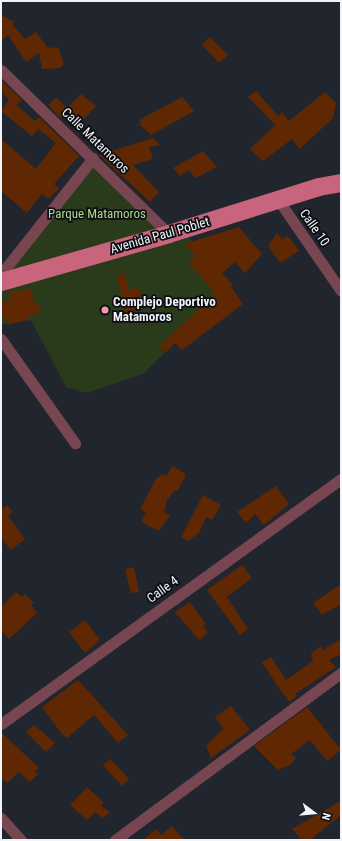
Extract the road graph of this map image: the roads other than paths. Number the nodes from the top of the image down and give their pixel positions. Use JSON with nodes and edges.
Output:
{"nodes":[{"id":1,"x":1,"y":70,"type":"edge"},
{"id":2,"x":93,"y":158,"type":"junction"},
{"id":3,"x":341,"y":173,"type":"edge"},
{"id":4,"x":341,"y":183,"type":"edge"},
{"id":5,"x":319,"y":187,"type":"junction"},
{"id":6,"x":279,"y":201,"type":"junction"},
{"id":7,"x":169,"y":234,"type":"junction"},
{"id":8,"x":1,"y":274,"type":"edge"},
{"id":9,"x":1,"y":282,"type":"edge"},
{"id":10,"x":341,"y":291,"type":"edge"},
{"id":11,"x":1,"y":339,"type":"edge"},
{"id":12,"x":75,"y":443,"type":"dead end"},
{"id":13,"x":341,"y":479,"type":"edge"},
{"id":14,"x":341,"y":673,"type":"edge"},
{"id":15,"x":1,"y":724,"type":"edge"},
{"id":16,"x":1,"y":818,"type":"edge"},
{"id":17,"x":21,"y":840,"type":"edge"},
{"id":18,"x":115,"y":840,"type":"edge"}],
"edges":[{"from":1,"to":2,"type":"street","name":"Calle Matamoros"},
{"from":2,"to":7,"type":"street","name":"Calle Matamoros"},
{"from":2,"to":8,"type":"street"},
{"from":3,"to":5,"type":"main road","name":"Avenida Paul Poblet"},
{"from":4,"to":5,"type":"main road","name":"Avenida Paul Poblet"},
{"from":5,"to":6,"type":"main road","name":"Avenida Paul Poblet"},
{"from":6,"to":7,"type":"main road","name":"Avenida Paul Poblet"},
{"from":6,"to":10,"type":"street","name":"Calle 10"},
{"from":7,"to":9,"type":"main road","name":"Avenida Paul Poblet"},
{"from":11,"to":12,"type":"street"},
{"from":13,"to":15,"type":"street","name":"Calle 4"},
{"from":14,"to":18,"type":"street"},
{"from":16,"to":17,"type":"street"}]}
